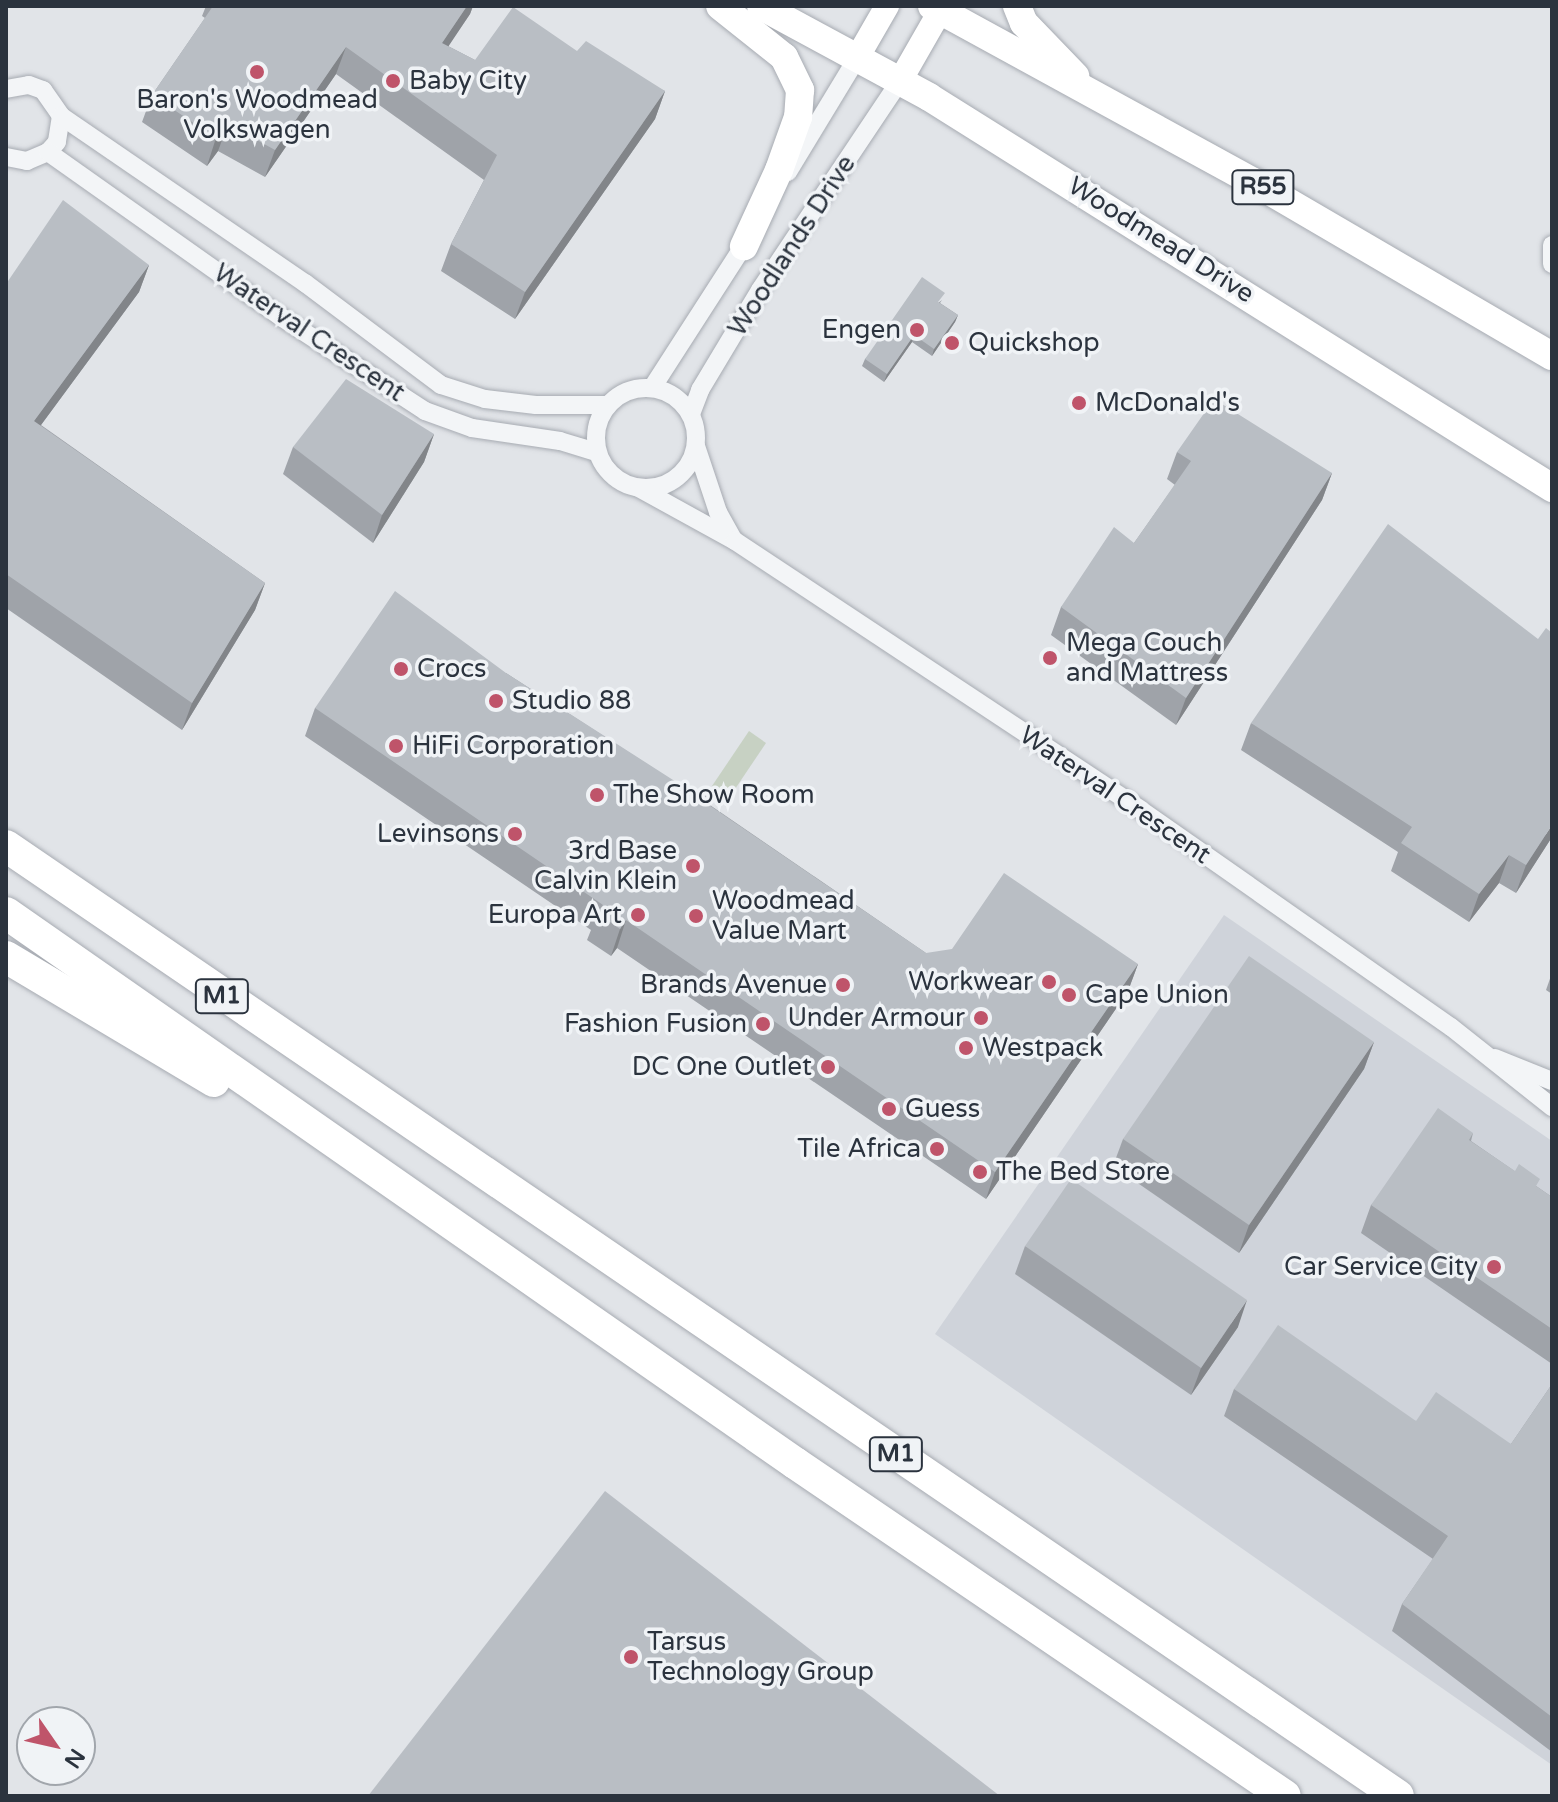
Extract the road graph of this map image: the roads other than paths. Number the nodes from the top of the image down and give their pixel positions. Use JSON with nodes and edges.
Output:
{"nodes":[{"id":1,"x":720,"y":6,"type":"edge"},
{"id":2,"x":761,"y":6,"type":"edge"},
{"id":3,"x":887,"y":6,"type":"edge"},
{"id":4,"x":1017,"y":6,"type":"edge"},
{"id":5,"x":939,"y":7,"type":"edge"},
{"id":6,"x":857,"y":58,"type":"junction"},
{"id":7,"x":900,"y":81,"type":"junction"},
{"id":8,"x":6,"y":89,"type":"edge"},
{"id":9,"x":1098,"y":100,"type":"junction"},
{"id":10,"x":61,"y":116,"type":"junction"},
{"id":11,"x":48,"y":152,"type":"junction"},
{"id":12,"x":6,"y":157,"type":"edge"},
{"id":13,"x":1552,"y":245,"type":"edge"},
{"id":14,"x":744,"y":246,"type":"junction"},
{"id":15,"x":1552,"y":264,"type":"edge"},
{"id":16,"x":1552,"y":356,"type":"edge"},
{"id":17,"x":652,"y":388,"type":"junction"},
{"id":18,"x":608,"y":405,"type":"junction"},
{"id":19,"x":691,"y":414,"type":"junction"},
{"id":20,"x":696,"y":446,"type":"junction"},
{"id":21,"x":597,"y":452,"type":"junction"},
{"id":22,"x":639,"y":488,"type":"junction"},
{"id":23,"x":1552,"y":488,"type":"edge"},
{"id":24,"x":735,"y":541,"type":"junction"},
{"id":25,"x":6,"y":846,"type":"edge"},
{"id":26,"x":6,"y":913,"type":"edge"},
{"id":27,"x":6,"y":957,"type":"edge"},
{"id":28,"x":1489,"y":1056,"type":"junction"},
{"id":29,"x":1552,"y":1081,"type":"edge"},
{"id":30,"x":1552,"y":1107,"type":"edge"},
{"id":31,"x":408,"y":1191,"type":"junction"},
{"id":32,"x":1285,"y":1796,"type":"edge"},
{"id":33,"x":1401,"y":1796,"type":"edge"}],
"edges":[{"from":1,"to":14,"type":"main road"},
{"from":2,"to":6,"type":"main road","name":"Woodmead Drive"},
{"from":3,"to":6,"type":"main road"},
{"from":4,"to":9,"type":"main road"},
{"from":5,"to":7,"type":"main road"},
{"from":5,"to":9,"type":"main road","number":"R55"},
{"from":6,"to":7,"type":"main road","name":"Woodmead Drive"},
{"from":6,"to":14,"type":"street","name":"Woodlands Drive"},
{"from":7,"to":19,"type":"street","name":"Woodlands Drive"},
{"from":7,"to":23,"type":"main road","name":"Woodmead Drive"},
{"from":8,"to":10,"type":"street","name":"Waterval Crescent"},
{"from":9,"to":16,"type":"main road","number":"R55"},
{"from":10,"to":11,"type":"street"},
{"from":10,"to":18,"type":"street","name":"Waterval Crescent"},
{"from":11,"to":12,"type":"street"},
{"from":11,"to":21,"type":"street","name":"Waterval Crescent"},
{"from":13,"to":15,"type":"street"},
{"from":14,"to":17,"type":"street","name":"Woodlands Drive"},
{"from":17,"to":18,"type":"street"},
{"from":17,"to":19,"type":"street"},
{"from":18,"to":21,"type":"street"},
{"from":19,"to":20,"type":"street"},
{"from":20,"to":22,"type":"street"},
{"from":20,"to":24,"type":"street","name":"Waterval Crescent"},
{"from":21,"to":22,"type":"street"},
{"from":22,"to":24,"type":"street","name":"Waterval Crescent"},
{"from":24,"to":28,"type":"street","name":"Waterval Crescent"},
{"from":25,"to":33,"type":"highway","number":"M1"},
{"from":26,"to":31,"type":"highway","number":"M1"},
{"from":27,"to":31,"type":"highway"},
{"from":28,"to":29,"type":"street","name":"Waterval Crescent"},
{"from":28,"to":30,"type":"street","name":"Waterval Crescent"},
{"from":31,"to":32,"type":"highway","number":"M1"}]}
